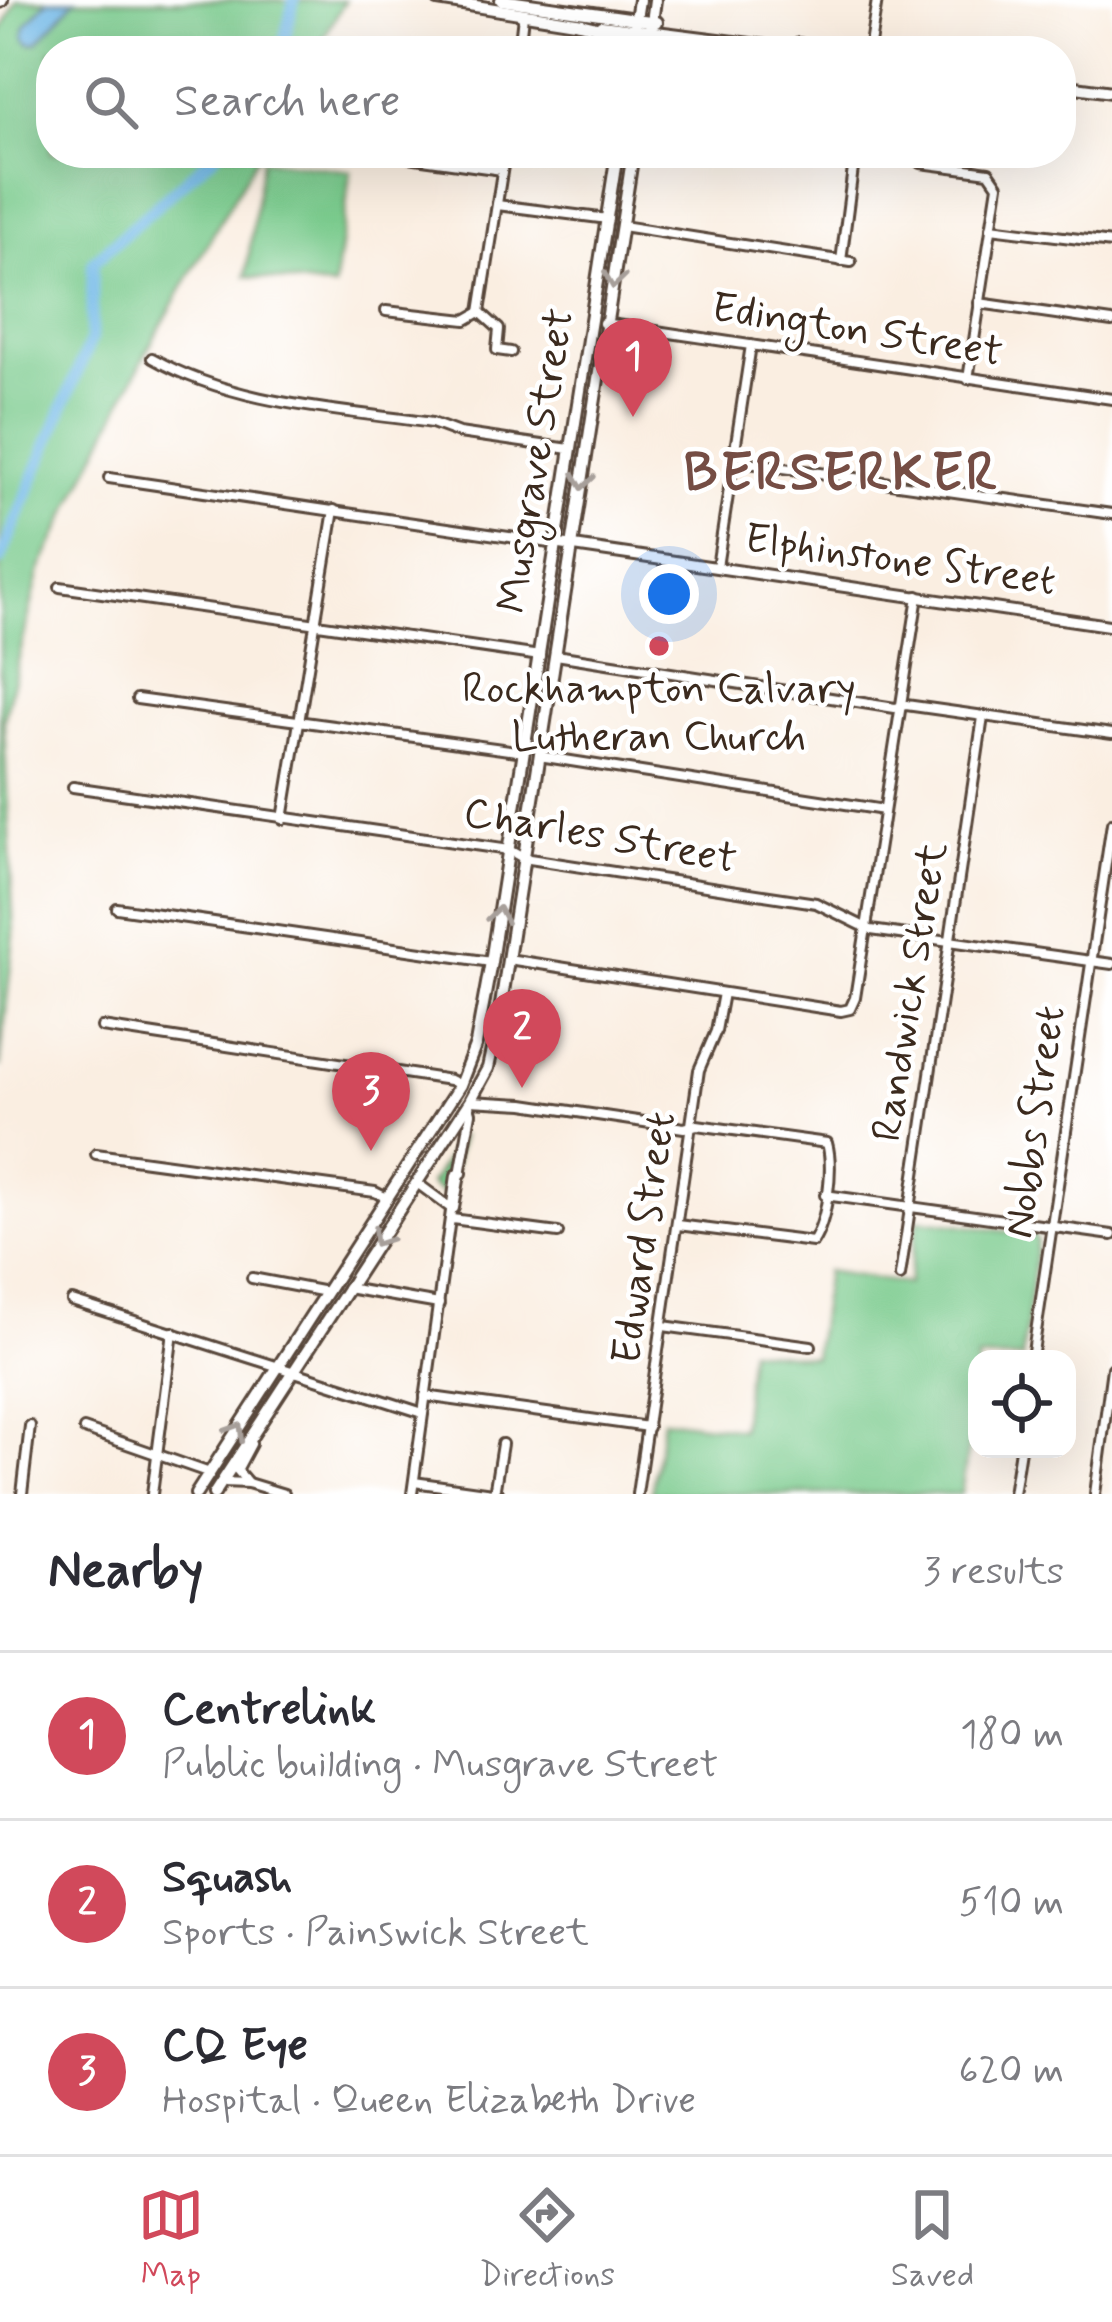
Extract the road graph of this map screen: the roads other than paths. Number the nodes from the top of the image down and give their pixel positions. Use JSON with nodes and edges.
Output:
{"nodes":[{"id":1,"x":438,"y":0,"type":"edge"},
{"id":2,"x":501,"y":0,"type":"edge"},
{"id":3,"x":639,"y":0,"type":"edge"},
{"id":4,"x":655,"y":0,"type":"edge"},
{"id":5,"x":877,"y":0,"type":"edge"},
{"id":6,"x":524,"y":6,"type":"edge"},
{"id":7,"x":576,"y":22,"type":"junction"},
{"id":8,"x":635,"y":23,"type":"junction"},
{"id":9,"x":651,"y":25,"type":"junction"},
{"id":10,"x":521,"y":36,"type":"edge"},
{"id":11,"x":616,"y":36,"type":"edge"},
{"id":12,"x":632,"y":36,"type":"edge"},
{"id":13,"x":650,"y":36,"type":"edge"},
{"id":14,"x":717,"y":36,"type":"edge"},
{"id":15,"x":727,"y":36,"type":"edge"},
{"id":16,"x":871,"y":36,"type":"edge"},
{"id":17,"x":1076,"y":87,"type":"edge"},
{"id":18,"x":1112,"y":92,"type":"edge"},
{"id":19,"x":488,"y":168,"type":"edge"},
{"id":20,"x":615,"y":168,"type":"edge"},
{"id":21,"x":631,"y":168,"type":"edge"},
{"id":22,"x":854,"y":168,"type":"edge"},
{"id":23,"x":959,"y":168,"type":"edge"},
{"id":24,"x":502,"y":170,"type":"joint"},
{"id":25,"x":497,"y":205,"type":"junction"},
{"id":26,"x":608,"y":218,"type":"junction"},
{"id":27,"x":622,"y":226,"type":"junction"},
{"id":28,"x":991,"y":228,"type":"junction"},
{"id":29,"x":1112,"y":243,"type":"edge"},
{"id":30,"x":979,"y":303,"type":"junction"},
{"id":31,"x":386,"y":311,"type":"dead end"},
{"id":32,"x":480,"y":313,"type":"junction"},
{"id":33,"x":592,"y":322,"type":"junction"},
{"id":34,"x":1112,"y":322,"type":"edge"},
{"id":35,"x":608,"y":324,"type":"junction"},
{"id":36,"x":751,"y":345,"type":"junction"},
{"id":37,"x":511,"y":352,"type":"dead end"},
{"id":38,"x":152,"y":358,"type":"dead end"},
{"id":39,"x":968,"y":379,"type":"junction"},
{"id":40,"x":1112,"y":399,"type":"edge"},
{"id":41,"x":572,"y":450,"type":"junction"},
{"id":42,"x":734,"y":461,"type":"junction"},
{"id":43,"x":109,"y":478,"type":"dead end"},
{"id":44,"x":334,"y":510,"type":"junction"},
{"id":45,"x":1112,"y":514,"type":"edge"},
{"id":46,"x":557,"y":544,"type":"junction"},
{"id":47,"x":573,"y":546,"type":"junction"},
{"id":48,"x":717,"y":568,"type":"junction"},
{"id":49,"x":60,"y":587,"type":"dead end"},
{"id":50,"x":917,"y":596,"type":"junction"},
{"id":51,"x":315,"y":622,"type":"junction"},
{"id":52,"x":1112,"y":626,"type":"edge"},
{"id":53,"x":554,"y":655,"type":"junction"},
{"id":54,"x":540,"y":656,"type":"junction"},
{"id":55,"x":137,"y":699,"type":"dead end"},
{"id":56,"x":901,"y":707,"type":"junction"},
{"id":57,"x":983,"y":717,"type":"junction"},
{"id":58,"x":299,"y":720,"type":"junction"},
{"id":59,"x":1112,"y":734,"type":"edge"},
{"id":60,"x":524,"y":752,"type":"junction"},
{"id":61,"x":539,"y":756,"type":"junction"},
{"id":62,"x":73,"y":787,"type":"dead end"},
{"id":63,"x":884,"y":810,"type":"junction"},
{"id":64,"x":283,"y":819,"type":"junction"},
{"id":65,"x":1112,"y":823,"type":"edge"},
{"id":66,"x":1111,"y":837,"type":"edge"},
{"id":67,"x":509,"y":850,"type":"junction"},
{"id":68,"x":524,"y":858,"type":"junction"},
{"id":69,"x":117,"y":908,"type":"dead end"},
{"id":70,"x":866,"y":927,"type":"junction"},
{"id":71,"x":948,"y":941,"type":"junction"},
{"id":72,"x":508,"y":959,"type":"junction"},
{"id":73,"x":491,"y":962,"type":"junction"},
{"id":74,"x":1090,"y":962,"type":"junction"},
{"id":75,"x":1112,"y":964,"type":"edge"},
{"id":76,"x":722,"y":993,"type":"junction"},
{"id":77,"x":102,"y":1027,"type":"dead end"},
{"id":78,"x":460,"y":1085,"type":"junction"},
{"id":79,"x":469,"y":1102,"type":"junction"},
{"id":80,"x":691,"y":1127,"type":"junction"},
{"id":81,"x":96,"y":1154,"type":"dead end"},
{"id":82,"x":418,"y":1183,"type":"junction"},
{"id":83,"x":825,"y":1195,"type":"junction"},
{"id":84,"x":387,"y":1198,"type":"junction"},
{"id":85,"x":909,"y":1206,"type":"junction"},
{"id":86,"x":453,"y":1214,"type":"junction"},
{"id":87,"x":678,"y":1225,"type":"junction"},
{"id":88,"x":1051,"y":1226,"type":"junction"},
{"id":89,"x":558,"y":1233,"type":"dead end"},
{"id":90,"x":1112,"y":1235,"type":"edge"},
{"id":91,"x":900,"y":1276,"type":"dead end"},
{"id":92,"x":252,"y":1278,"type":"dead end"},
{"id":93,"x":346,"y":1288,"type":"junction"},
{"id":94,"x":326,"y":1292,"type":"junction"},
{"id":95,"x":72,"y":1301,"type":"dead end"},
{"id":96,"x":440,"y":1304,"type":"junction"},
{"id":97,"x":664,"y":1326,"type":"junction"},
{"id":98,"x":173,"y":1332,"type":"junction"},
{"id":99,"x":811,"y":1346,"type":"dead end"},
{"id":100,"x":1033,"y":1350,"type":"edge"},
{"id":101,"x":276,"y":1367,"type":"junction"},
{"id":102,"x":1112,"y":1369,"type":"edge"},
{"id":103,"x":292,"y":1372,"type":"junction"},
{"id":104,"x":425,"y":1396,"type":"junction"},
{"id":105,"x":423,"y":1413,"type":"junction"},
{"id":106,"x":260,"y":1424,"type":"junction"},
{"id":107,"x":30,"y":1426,"type":"dead end"},
{"id":108,"x":648,"y":1427,"type":"junction"},
{"id":109,"x":84,"y":1429,"type":"dead end"},
{"id":110,"x":502,"y":1444,"type":"dead end"},
{"id":111,"x":157,"y":1453,"type":"junction"},
{"id":112,"x":1019,"y":1458,"type":"edge"},
{"id":113,"x":210,"y":1473,"type":"junction"},
{"id":114,"x":414,"y":1482,"type":"junction"},
{"id":115,"x":248,"y":1483,"type":"junction"},
{"id":116,"x":217,"y":1488,"type":"edge"},
{"id":117,"x":197,"y":1492,"type":"edge"},
{"id":118,"x":22,"y":1494,"type":"edge"},
{"id":119,"x":152,"y":1494,"type":"edge"},
{"id":120,"x":284,"y":1494,"type":"edge"},
{"id":121,"x":412,"y":1494,"type":"edge"},
{"id":122,"x":496,"y":1494,"type":"edge"},
{"id":123,"x":637,"y":1494,"type":"edge"},
{"id":124,"x":1013,"y":1494,"type":"edge"},
{"id":125,"x":1095,"y":1494,"type":"edge"}],
"edges":[{"from":1,"to":6,"type":"main road"},
{"from":2,"to":6,"type":"main road"},
{"from":3,"to":8,"type":"main road"},
{"from":4,"to":9,"type":"main road"},
{"from":5,"to":16,"type":"street"},
{"from":6,"to":7,"type":"main road"},
{"from":6,"to":8,"type":"main road"},
{"from":6,"to":10,"type":"street"},
{"from":7,"to":8,"type":"main road"},
{"from":7,"to":11,"type":"main road"},
{"from":8,"to":9,"type":"main road"},
{"from":8,"to":12,"type":"main road"},
{"from":9,"to":13,"type":"main road"},
{"from":9,"to":14,"type":"main road"},
{"from":9,"to":15,"type":"main road"},
{"from":17,"to":18,"type":"main road"},
{"from":19,"to":24,"type":"street"},
{"from":20,"to":26,"type":"main road","name":"Musgrave Street"},
{"from":21,"to":27,"type":"main road","name":"Musgrave Street"},
{"from":22,"to":27,"type":"street"},
{"from":23,"to":28,"type":"street"},
{"from":24,"to":25,"type":"street"},
{"from":25,"to":26,"type":"street"},
{"from":25,"to":32,"type":"street"},
{"from":26,"to":33,"type":"main road","name":"Musgrave Street"},
{"from":27,"to":35,"type":"main road","name":"Musgrave Street","one_way":true},
{"from":28,"to":29,"type":"street"},
{"from":28,"to":30,"type":"street"},
{"from":30,"to":34,"type":"street"},
{"from":30,"to":39,"type":"street"},
{"from":31,"to":32,"type":"street"},
{"from":32,"to":37,"type":"street"},
{"from":33,"to":35,"type":"street","name":"Edington Street"},
{"from":33,"to":41,"type":"main road","name":"Musgrave Street"},
{"from":35,"to":36,"type":"street","name":"Edington Street"},
{"from":35,"to":47,"type":"main road","name":"Musgrave Street","one_way":true},
{"from":36,"to":39,"type":"street","name":"Edington Street"},
{"from":36,"to":42,"type":"street"},
{"from":38,"to":41,"type":"street"},
{"from":39,"to":40,"type":"street","name":"Edington Street"},
{"from":41,"to":46,"type":"main road","name":"Musgrave Street"},
{"from":42,"to":45,"type":"street"},
{"from":42,"to":48,"type":"street"},
{"from":43,"to":44,"type":"street","name":"Elphinstone Street"},
{"from":44,"to":46,"type":"street","name":"Elphinstone Street"},
{"from":44,"to":51,"type":"street"},
{"from":46,"to":47,"type":"street","name":"Elphinstone Street"},
{"from":46,"to":54,"type":"main road","name":"Musgrave Street"},
{"from":47,"to":48,"type":"street","name":"Elphinstone Street"},
{"from":47,"to":53,"type":"main road","name":"Musgrave Street"},
{"from":48,"to":50,"type":"street","name":"Elphinstone Street"},
{"from":49,"to":51,"type":"street"},
{"from":50,"to":52,"type":"street","name":"Elphinstone Street"},
{"from":50,"to":56,"type":"street"},
{"from":51,"to":54,"type":"street"},
{"from":51,"to":58,"type":"street"},
{"from":53,"to":56,"type":"street"},
{"from":53,"to":61,"type":"main road","name":"Musgrave Street"},
{"from":54,"to":60,"type":"main road","name":"Musgrave Street"},
{"from":55,"to":58,"type":"street"},
{"from":56,"to":57,"type":"street"},
{"from":56,"to":63,"type":"street"},
{"from":57,"to":59,"type":"street"},
{"from":57,"to":71,"type":"street","name":"Randwick Street"},
{"from":58,"to":60,"type":"street"},
{"from":58,"to":64,"type":"street"},
{"from":60,"to":67,"type":"main road","name":"Musgrave Street"},
{"from":61,"to":63,"type":"street"},
{"from":61,"to":68,"type":"main road","name":"Musgrave Street"},
{"from":62,"to":64,"type":"street","name":"Charles Street"},
{"from":63,"to":70,"type":"street"},
{"from":64,"to":67,"type":"street","name":"Charles Street"},
{"from":65,"to":66,"type":"street","name":"Nobbs Street"},
{"from":66,"to":74,"type":"street","name":"Nobbs Street"},
{"from":67,"to":68,"type":"street","name":"Charles Street"},
{"from":73,"to":67,"type":"main road","name":"Musgrave Street","one_way":true},
{"from":68,"to":70,"type":"street","name":"Charles Street"},
{"from":68,"to":72,"type":"main road","name":"Musgrave Street"},
{"from":69,"to":73,"type":"street"},
{"from":70,"to":71,"type":"street","name":"Charles Street"},
{"from":70,"to":76,"type":"street"},
{"from":71,"to":74,"type":"street","name":"Charles Street"},
{"from":71,"to":85,"type":"street","name":"Randwick Street"},
{"from":72,"to":76,"type":"street"},
{"from":72,"to":79,"type":"main road","name":"Musgrave Street"},
{"from":73,"to":78,"type":"main road","name":"Musgrave Street"},
{"from":74,"to":75,"type":"street","name":"Charles Street"},
{"from":74,"to":88,"type":"street","name":"Nobbs Street"},
{"from":76,"to":80,"type":"street","name":"Edward Street"},
{"from":77,"to":78,"type":"street"},
{"from":78,"to":84,"type":"main road","name":"Musgrave Street"},
{"from":79,"to":80,"type":"street"},
{"from":79,"to":82,"type":"main road","name":"Musgrave Street"},
{"from":79,"to":86,"type":"street"},
{"from":80,"to":83,"type":"street"},
{"from":80,"to":87,"type":"street","name":"Edward Street"},
{"from":81,"to":84,"type":"street"},
{"from":82,"to":86,"type":"street"},
{"from":82,"to":93,"type":"main road","name":"Musgrave Street","one_way":true},
{"from":83,"to":85,"type":"street"},
{"from":83,"to":87,"type":"street"},
{"from":84,"to":94,"type":"main road","name":"Musgrave Street"},
{"from":85,"to":88,"type":"street"},
{"from":85,"to":91,"type":"street","name":"Randwick Street"},
{"from":86,"to":89,"type":"street"},
{"from":86,"to":96,"type":"street"},
{"from":87,"to":97,"type":"street","name":"Edward Street"},
{"from":88,"to":90,"type":"street"},
{"from":88,"to":100,"type":"street","name":"Nobbs Street"},
{"from":92,"to":94,"type":"street"},
{"from":93,"to":96,"type":"street"},
{"from":93,"to":103,"type":"main road","name":"Musgrave Street"},
{"from":94,"to":101,"type":"main road","name":"Musgrave Street"},
{"from":95,"to":98,"type":"street"},
{"from":96,"to":104,"type":"street"},
{"from":97,"to":99,"type":"street"},
{"from":97,"to":108,"type":"street","name":"Edward Street"},
{"from":98,"to":101,"type":"street"},
{"from":98,"to":111,"type":"street"},
{"from":101,"to":103,"type":"street"},
{"from":113,"to":101,"type":"main road","name":"Musgrave Street","one_way":true},
{"from":102,"to":125,"type":"street"},
{"from":103,"to":105,"type":"street"},
{"from":103,"to":106,"type":"main road","name":"Musgrave Street"},
{"from":104,"to":105,"type":"street"},
{"from":104,"to":108,"type":"street"},
{"from":105,"to":114,"type":"street"},
{"from":106,"to":115,"type":"street"},
{"from":106,"to":116,"type":"main road","name":"Musgrave Street"},
{"from":107,"to":118,"type":"street"},
{"from":108,"to":123,"type":"street","name":"Edward Street"},
{"from":109,"to":111,"type":"street"},
{"from":110,"to":122,"type":"street"},
{"from":111,"to":113,"type":"street"},
{"from":111,"to":119,"type":"street"},
{"from":112,"to":124,"type":"street"},
{"from":113,"to":117,"type":"main road","name":"Musgrave Street"},
{"from":114,"to":121,"type":"street"},
{"from":114,"to":122,"type":"street"},
{"from":115,"to":116,"type":"street"},
{"from":115,"to":120,"type":"street"}]}
